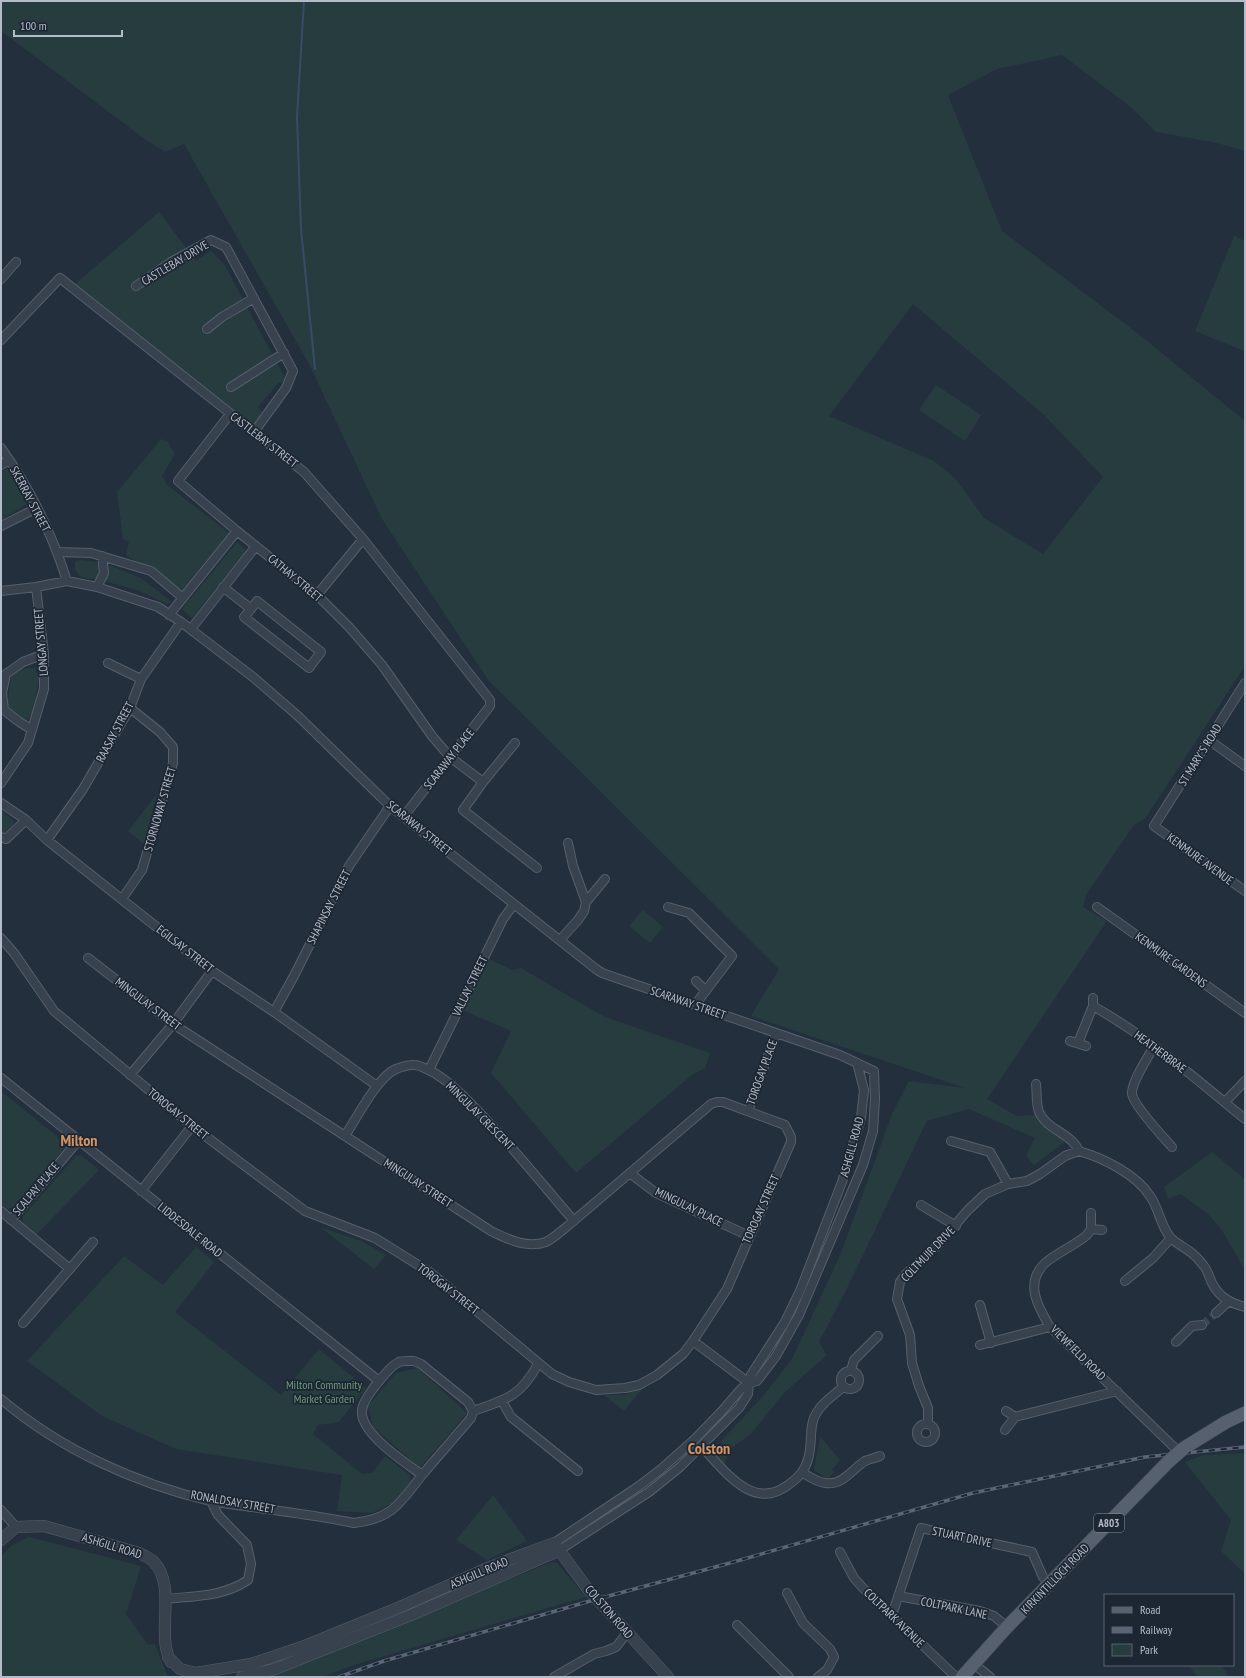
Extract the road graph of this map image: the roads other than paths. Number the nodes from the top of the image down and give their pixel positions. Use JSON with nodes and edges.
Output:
{"nodes":[{"id":1,"x":16,"y":262,"type":"dead end"},
{"id":2,"x":1,"y":279,"type":"edge"},
{"id":3,"x":136,"y":286,"type":"dead end"},
{"id":4,"x":254,"y":298,"type":"junction"},
{"id":5,"x":207,"y":329,"type":"dead end"},
{"id":6,"x":1,"y":340,"type":"edge"},
{"id":7,"x":284,"y":353,"type":"junction"},
{"id":8,"x":231,"y":387,"type":"dead end"},
{"id":9,"x":230,"y":414,"type":"junction"},
{"id":10,"x":254,"y":432,"type":"junction"},
{"id":11,"x":1,"y":448,"type":"edge"},
{"id":12,"x":10,"y":460,"type":"junction"},
{"id":13,"x":1,"y":465,"type":"edge"},
{"id":14,"x":37,"y":508,"type":"junction"},
{"id":15,"x":1,"y":526,"type":"edge"},
{"id":16,"x":237,"y":531,"type":"junction"},
{"id":17,"x":363,"y":539,"type":"junction"},
{"id":18,"x":256,"y":546,"type":"junction"},
{"id":19,"x":57,"y":552,"type":"junction"},
{"id":20,"x":102,"y":556,"type":"junction"},
{"id":21,"x":67,"y":581,"type":"junction"},
{"id":22,"x":36,"y":587,"type":"junction"},
{"id":23,"x":97,"y":587,"type":"junction"},
{"id":24,"x":223,"y":587,"type":"junction"},
{"id":25,"x":1,"y":591,"type":"edge"},
{"id":26,"x":317,"y":595,"type":"junction"},
{"id":27,"x":183,"y":598,"type":"junction"},
{"id":28,"x":251,"y":609,"type":"junction"},
{"id":29,"x":169,"y":615,"type":"junction"},
{"id":30,"x":181,"y":622,"type":"junction"},
{"id":31,"x":191,"y":629,"type":"junction"},
{"id":32,"x":44,"y":654,"type":"junction"},
{"id":33,"x":108,"y":663,"type":"dead end"},
{"id":34,"x":141,"y":679,"type":"junction"},
{"id":35,"x":1245,"y":683,"type":"edge"},
{"id":36,"x":490,"y":700,"type":"joint"},
{"id":37,"x":130,"y":708,"type":"junction"},
{"id":38,"x":32,"y":730,"type":"junction"},
{"id":39,"x":1209,"y":740,"type":"junction"},
{"id":40,"x":515,"y":743,"type":"dead end"},
{"id":41,"x":450,"y":757,"type":"junction"},
{"id":42,"x":1245,"y":766,"type":"edge"},
{"id":43,"x":482,"y":782,"type":"junction"},
{"id":44,"x":1,"y":783,"type":"edge"},
{"id":45,"x":1,"y":802,"type":"edge"},
{"id":46,"x":390,"y":806,"type":"junction"},
{"id":47,"x":404,"y":816,"type":"junction"},
{"id":48,"x":26,"y":820,"type":"junction"},
{"id":49,"x":1154,"y":826,"type":"joint"},
{"id":50,"x":1,"y":837,"type":"edge"},
{"id":51,"x":47,"y":840,"type":"junction"},
{"id":52,"x":568,"y":843,"type":"dead end"},
{"id":53,"x":537,"y":868,"type":"dead end"},
{"id":54,"x":605,"y":879,"type":"dead end"},
{"id":55,"x":1245,"y":892,"type":"edge"},
{"id":56,"x":122,"y":899,"type":"junction"},
{"id":57,"x":586,"y":902,"type":"junction"},
{"id":58,"x":514,"y":904,"type":"junction"},
{"id":59,"x":668,"y":907,"type":"dead end"},
{"id":60,"x":1097,"y":907,"type":"dead end"},
{"id":61,"x":1,"y":938,"type":"edge"},
{"id":62,"x":560,"y":940,"type":"junction"},
{"id":63,"x":88,"y":958,"type":"dead end"},
{"id":64,"x":212,"y":971,"type":"junction"},
{"id":65,"x":696,"y":981,"type":"dead end"},
{"id":66,"x":706,"y":991,"type":"junction"},
{"id":67,"x":695,"y":1005,"type":"junction"},
{"id":68,"x":274,"y":1012,"type":"junction"},
{"id":69,"x":1245,"y":1013,"type":"edge"},
{"id":70,"x":173,"y":1024,"type":"junction"},
{"id":71,"x":776,"y":1034,"type":"junction"},
{"id":72,"x":1086,"y":1046,"type":"dead end"},
{"id":73,"x":1154,"y":1046,"type":"junction"},
{"id":74,"x":858,"y":1063,"type":"junction"},
{"id":75,"x":429,"y":1070,"type":"junction"},
{"id":76,"x":130,"y":1075,"type":"junction"},
{"id":77,"x":1,"y":1078,"type":"edge"},
{"id":78,"x":1245,"y":1081,"type":"edge"},
{"id":79,"x":1036,"y":1084,"type":"dead end"},
{"id":80,"x":377,"y":1086,"type":"junction"},
{"id":81,"x":1225,"y":1102,"type":"junction"},
{"id":82,"x":748,"y":1111,"type":"junction"},
{"id":83,"x":1245,"y":1119,"type":"edge"},
{"id":84,"x":192,"y":1126,"type":"junction"},
{"id":85,"x":345,"y":1136,"type":"junction"},
{"id":86,"x":78,"y":1141,"type":"junction"},
{"id":87,"x":951,"y":1141,"type":"dead end"},
{"id":88,"x":1171,"y":1143,"type":"dead end"},
{"id":89,"x":1079,"y":1151,"type":"junction"},
{"id":90,"x":630,"y":1174,"type":"junction"},
{"id":91,"x":1008,"y":1184,"type":"junction"},
{"id":92,"x":141,"y":1191,"type":"junction"},
{"id":93,"x":921,"y":1205,"type":"dead end"},
{"id":94,"x":1,"y":1211,"type":"edge"},
{"id":95,"x":1091,"y":1213,"type":"dead end"},
{"id":96,"x":11,"y":1220,"type":"junction"},
{"id":97,"x":574,"y":1221,"type":"junction"},
{"id":98,"x":956,"y":1226,"type":"junction"},
{"id":99,"x":1091,"y":1229,"type":"junction"},
{"id":100,"x":1102,"y":1230,"type":"dead end"},
{"id":101,"x":749,"y":1236,"type":"junction"},
{"id":102,"x":1171,"y":1238,"type":"junction"},
{"id":103,"x":93,"y":1242,"type":"dead end"},
{"id":104,"x":70,"y":1269,"type":"junction"},
{"id":105,"x":1125,"y":1281,"type":"dead end"},
{"id":106,"x":1229,"y":1301,"type":"junction"},
{"id":107,"x":980,"y":1305,"type":"dead end"},
{"id":108,"x":1245,"y":1307,"type":"edge"},
{"id":109,"x":1216,"y":1313,"type":"tunnel mouth"},
{"id":110,"x":23,"y":1323,"type":"dead end"},
{"id":111,"x":1202,"y":1325,"type":"tunnel mouth"},
{"id":112,"x":1050,"y":1327,"type":"junction"},
{"id":113,"x":878,"y":1336,"type":"dead end"},
{"id":114,"x":693,"y":1341,"type":"junction"},
{"id":115,"x":1176,"y":1342,"type":"dead end"},
{"id":116,"x":991,"y":1343,"type":"junction"},
{"id":117,"x":980,"y":1346,"type":"dead end"},
{"id":118,"x":538,"y":1364,"type":"junction"},
{"id":119,"x":851,"y":1370,"type":"junction"},
{"id":120,"x":379,"y":1381,"type":"junction"},
{"id":121,"x":749,"y":1383,"type":"junction"},
{"id":122,"x":844,"y":1387,"type":"junction"},
{"id":123,"x":1117,"y":1391,"type":"junction"},
{"id":124,"x":1,"y":1399,"type":"edge"},
{"id":125,"x":502,"y":1402,"type":"junction"},
{"id":126,"x":473,"y":1411,"type":"junction"},
{"id":127,"x":1006,"y":1411,"type":"dead end"},
{"id":128,"x":1245,"y":1413,"type":"edge"},
{"id":129,"x":1015,"y":1417,"type":"junction"},
{"id":130,"x":928,"y":1424,"type":"dead end"},
{"id":131,"x":1005,"y":1430,"type":"dead end"},
{"id":132,"x":702,"y":1447,"type":"junction"},
{"id":133,"x":1180,"y":1450,"type":"junction"},
{"id":134,"x":880,"y":1456,"type":"dead end"},
{"id":135,"x":578,"y":1471,"type":"dead end"},
{"id":136,"x":803,"y":1473,"type":"junction"},
{"id":137,"x":422,"y":1476,"type":"junction"},
{"id":138,"x":211,"y":1501,"type":"junction"},
{"id":139,"x":1,"y":1510,"type":"edge"},
{"id":140,"x":16,"y":1528,"type":"junction"},
{"id":141,"x":1,"y":1540,"type":"edge"},
{"id":142,"x":556,"y":1547,"type":"junction"},
{"id":143,"x":840,"y":1552,"type":"dead end"},
{"id":144,"x":1050,"y":1585,"type":"junction"},
{"id":145,"x":787,"y":1593,"type":"dead end"},
{"id":146,"x":898,"y":1596,"type":"junction"},
{"id":147,"x":165,"y":1599,"type":"junction"},
{"id":148,"x":892,"y":1615,"type":"junction"},
{"id":149,"x":737,"y":1625,"type":"dead end"},
{"id":150,"x":1007,"y":1628,"type":"junction"},
{"id":151,"x":627,"y":1633,"type":"junction"},
{"id":152,"x":168,"y":1657,"type":"junction"},
{"id":153,"x":974,"y":1664,"type":"junction"},
{"id":154,"x":663,"y":1676,"type":"edge"},
{"id":155,"x":182,"y":1677,"type":"edge"},
{"id":156,"x":242,"y":1677,"type":"edge"},
{"id":157,"x":554,"y":1677,"type":"edge"},
{"id":158,"x":789,"y":1677,"type":"edge"},
{"id":159,"x":818,"y":1677,"type":"edge"},
{"id":160,"x":956,"y":1677,"type":"edge"},
{"id":161,"x":962,"y":1677,"type":"edge"},
{"id":162,"x":990,"y":1677,"type":"edge"}],
"edges":[{"from":1,"to":2,"type":"street"},
{"from":3,"to":4,"type":"street","name":"CASTLEBAY DRIVE"},
{"from":4,"to":5,"type":"street"},
{"from":4,"to":7,"type":"street","name":"CASTLEBAY DRIVE"},
{"from":6,"to":9,"type":"street","name":"CASTLEBAY STREET"},
{"from":7,"to":8,"type":"street"},
{"from":7,"to":10,"type":"street","name":"CASTLEBAY DRIVE"},
{"from":9,"to":10,"type":"street","name":"CASTLEBAY STREET"},
{"from":9,"to":16,"type":"street","name":"CATHAY STREET"},
{"from":10,"to":17,"type":"street","name":"CASTLEBAY STREET"},
{"from":11,"to":12,"type":"street","name":"SKERRAY STREET"},
{"from":12,"to":13,"type":"street"},
{"from":12,"to":14,"type":"street","name":"SKERRAY STREET"},
{"from":14,"to":15,"type":"street"},
{"from":14,"to":19,"type":"street","name":"SKERRAY STREET"},
{"from":16,"to":18,"type":"street","name":"CATHAY STREET"},
{"from":16,"to":27,"type":"street"},
{"from":17,"to":26,"type":"street"},
{"from":17,"to":36,"type":"street","name":"CASTLEBAY STREET"},
{"from":18,"to":24,"type":"street"},
{"from":18,"to":26,"type":"street","name":"CATHAY STREET"},
{"from":19,"to":20,"type":"street"},
{"from":19,"to":21,"type":"street","name":"SKERRAY STREET"},
{"from":20,"to":23,"type":"street"},
{"from":20,"to":27,"type":"street"},
{"from":21,"to":22,"type":"street","name":"SCARAWAY STREET"},
{"from":21,"to":23,"type":"street","name":"SCARAWAY STREET"},
{"from":22,"to":25,"type":"street","name":"SCARAWAY STREET"},
{"from":22,"to":32,"type":"street","name":"LONGAY STREET"},
{"from":23,"to":29,"type":"street","name":"SCARAWAY STREET"},
{"from":24,"to":28,"type":"street"},
{"from":24,"to":31,"type":"street"},
{"from":26,"to":41,"type":"street","name":"CATHAY STREET"},
{"from":27,"to":29,"type":"street"},
{"from":28,"to":28,"type":"street"},
{"from":29,"to":30,"type":"street","name":"SCARAWAY STREET"},
{"from":30,"to":31,"type":"street","name":"SCARAWAY STREET"},
{"from":30,"to":34,"type":"street","name":"RAASAY STREET"},
{"from":31,"to":46,"type":"street","name":"SCARAWAY STREET"},
{"from":32,"to":38,"type":"street","name":"LONGAY STREET"},
{"from":32,"to":38,"type":"street"},
{"from":33,"to":34,"type":"street"},
{"from":34,"to":37,"type":"street","name":"RAASAY STREET"},
{"from":35,"to":39,"type":"street","name":"ST MARY'S ROAD"},
{"from":36,"to":41,"type":"street","name":"SCARAWAY PLACE"},
{"from":37,"to":51,"type":"street","name":"RAASAY STREET"},
{"from":37,"to":56,"type":"street","name":"STORNOWAY STREET"},
{"from":38,"to":44,"type":"street","name":"LONGAY STREET"},
{"from":39,"to":42,"type":"street"},
{"from":39,"to":49,"type":"street","name":"ST MARY'S ROAD"},
{"from":40,"to":43,"type":"street"},
{"from":41,"to":43,"type":"street","name":"CATHAY STREET"},
{"from":41,"to":47,"type":"street","name":"SCARAWAY PLACE"},
{"from":43,"to":53,"type":"street"},
{"from":45,"to":48,"type":"street","name":"EGILSAY STREET"},
{"from":46,"to":47,"type":"street","name":"SCARAWAY STREET"},
{"from":46,"to":68,"type":"street","name":"SHAPINSAY STREET"},
{"from":47,"to":58,"type":"street","name":"SCARAWAY STREET"},
{"from":48,"to":50,"type":"street"},
{"from":48,"to":51,"type":"street","name":"EGILSAY STREET"},
{"from":49,"to":55,"type":"street","name":"KENMURE AVENUE"},
{"from":51,"to":56,"type":"street","name":"EGILSAY STREET"},
{"from":52,"to":57,"type":"street"},
{"from":54,"to":57,"type":"street"},
{"from":56,"to":64,"type":"street","name":"EGILSAY STREET"},
{"from":57,"to":62,"type":"street"},
{"from":58,"to":62,"type":"street","name":"SCARAWAY STREET"},
{"from":58,"to":75,"type":"street","name":"VALLAY STREET"},
{"from":59,"to":66,"type":"street"},
{"from":60,"to":69,"type":"street","name":"KENMURE GARDENS"},
{"from":61,"to":76,"type":"street","name":"TOROGAY STREET"},
{"from":62,"to":67,"type":"street","name":"SCARAWAY STREET"},
{"from":63,"to":70,"type":"street","name":"MINGULAY STREET"},
{"from":64,"to":68,"type":"street","name":"EGILSAY STREET"},
{"from":64,"to":70,"type":"street"},
{"from":65,"to":66,"type":"street"},
{"from":66,"to":67,"type":"street"},
{"from":67,"to":71,"type":"street","name":"SCARAWAY STREET"},
{"from":68,"to":80,"type":"street","name":"EGILSAY STREET"},
{"from":70,"to":76,"type":"street"},
{"from":70,"to":85,"type":"street","name":"MINGULAY STREET"},
{"from":71,"to":74,"type":"street","name":"SCARAWAY STREET"},
{"from":71,"to":82,"type":"street","name":"TOROGAY PLACE"},
{"from":72,"to":73,"type":"street","name":"HEATHERBRAE"},
{"from":73,"to":81,"type":"street","name":"HEATHERBRAE"},
{"from":73,"to":88,"type":"street"},
{"from":74,"to":121,"type":"street","name":"ASHGILL ROAD"},
{"from":74,"to":121,"type":"street","name":"ASHGILL ROAD"},
{"from":75,"to":80,"type":"street","name":"MINGULAY CRESCENT"},
{"from":75,"to":97,"type":"street","name":"MINGULAY CRESCENT"},
{"from":76,"to":84,"type":"street","name":"TOROGAY STREET"},
{"from":77,"to":86,"type":"street","name":"LIDDESDALE ROAD"},
{"from":78,"to":81,"type":"street"},
{"from":79,"to":89,"type":"street"},
{"from":80,"to":85,"type":"street","name":"MINGULAY CRESCENT"},
{"from":81,"to":83,"type":"street","name":"HEATHERBRAE"},
{"from":82,"to":90,"type":"street","name":"MINGULAY STREET"},
{"from":82,"to":101,"type":"street","name":"TOROGAY STREET"},
{"from":84,"to":92,"type":"street"},
{"from":84,"to":118,"type":"street","name":"TOROGAY STREET"},
{"from":85,"to":97,"type":"street","name":"MINGULAY STREET"},
{"from":86,"to":92,"type":"street","name":"LIDDESDALE ROAD"},
{"from":86,"to":96,"type":"street","name":"SCALPAY PLACE"},
{"from":87,"to":91,"type":"street"},
{"from":89,"to":91,"type":"street","name":"COLTMUIR DRIVE"},
{"from":89,"to":102,"type":"street"},
{"from":90,"to":97,"type":"street","name":"MINGULAY STREET"},
{"from":90,"to":101,"type":"street","name":"MINGULAY PLACE"},
{"from":91,"to":98,"type":"street","name":"COLTMUIR DRIVE"},
{"from":92,"to":120,"type":"street","name":"LIDDESDALE ROAD"},
{"from":93,"to":98,"type":"street"},
{"from":94,"to":96,"type":"street"},
{"from":95,"to":99,"type":"street"},
{"from":96,"to":104,"type":"street"},
{"from":98,"to":130,"type":"street","name":"COLTMUIR DRIVE"},
{"from":99,"to":100,"type":"street"},
{"from":99,"to":112,"type":"street","name":"VIEWFIELD ROAD"},
{"from":101,"to":114,"type":"street","name":"TOROGAY STREET"},
{"from":102,"to":105,"type":"street"},
{"from":102,"to":106,"type":"street"},
{"from":103,"to":104,"type":"street"},
{"from":104,"to":110,"type":"street"},
{"from":106,"to":108,"type":"street"},
{"from":106,"to":109,"type":"street"},
{"from":107,"to":116,"type":"street"},
{"from":111,"to":115,"type":"street"},
{"from":112,"to":116,"type":"street"},
{"from":112,"to":123,"type":"street","name":"VIEWFIELD ROAD"},
{"from":113,"to":119,"type":"street"},
{"from":114,"to":118,"type":"street","name":"TOROGAY STREET"},
{"from":114,"to":121,"type":"street"},
{"from":116,"to":117,"type":"street"},
{"from":118,"to":125,"type":"street"},
{"from":119,"to":122,"type":"street"},
{"from":119,"to":122,"type":"street"},
{"from":120,"to":126,"type":"street"},
{"from":120,"to":137,"type":"street"},
{"from":121,"to":132,"type":"street","name":"ASHGILL ROAD"},
{"from":121,"to":142,"type":"street","name":"ASHGILL ROAD"},
{"from":122,"to":136,"type":"street"},
{"from":123,"to":129,"type":"street"},
{"from":123,"to":133,"type":"street","name":"VIEWFIELD ROAD"},
{"from":124,"to":138,"type":"street","name":"RONALDSAY STREET"},
{"from":125,"to":126,"type":"street"},
{"from":125,"to":135,"type":"street"},
{"from":126,"to":137,"type":"street"},
{"from":127,"to":129,"type":"street"},
{"from":128,"to":133,"type":"main road","name":"KIRKINTILLOCH ROAD","number":"A803"},
{"from":129,"to":131,"type":"street"},
{"from":132,"to":136,"type":"street"},
{"from":132,"to":142,"type":"street","name":"ASHGILL ROAD"},
{"from":133,"to":144,"type":"main road","name":"KIRKINTILLOCH ROAD","number":"A803","bridge":true},
{"from":134,"to":136,"type":"street"},
{"from":137,"to":138,"type":"street","name":"RONALDSAY STREET"},
{"from":138,"to":147,"type":"street"},
{"from":139,"to":140,"type":"street"},
{"from":140,"to":141,"type":"street"},
{"from":140,"to":147,"type":"street","name":"ASHGILL ROAD"},
{"from":142,"to":151,"type":"street","name":"COLSTON ROAD","bridge":true},
{"from":142,"to":152,"type":"street","name":"ASHGILL ROAD"},
{"from":142,"to":156,"type":"street","name":"ASHGILL ROAD"},
{"from":143,"to":148,"type":"street","name":"COLTPARK AVENUE"},
{"from":144,"to":146,"type":"street","name":"STUART DRIVE"},
{"from":144,"to":150,"type":"main road","name":"KIRKINTILLOCH ROAD","number":"A803"},
{"from":145,"to":159,"type":"street"},
{"from":146,"to":148,"type":"street","name":"STUART DRIVE"},
{"from":146,"to":150,"type":"street","name":"COLTPARK LANE"},
{"from":147,"to":152,"type":"street","name":"ASHGILL ROAD"},
{"from":148,"to":160,"type":"street","name":"COLTPARK AVENUE"},
{"from":149,"to":158,"type":"street"},
{"from":150,"to":153,"type":"main road","name":"KIRKINTILLOCH ROAD","number":"A803"},
{"from":151,"to":154,"type":"street","name":"COLSTON ROAD"},
{"from":151,"to":157,"type":"street"},
{"from":152,"to":155,"type":"street","name":"ASHGILL ROAD"},
{"from":153,"to":161,"type":"main road","name":"KIRKINTILLOCH ROAD","number":"A803"},
{"from":153,"to":162,"type":"street"}]}
